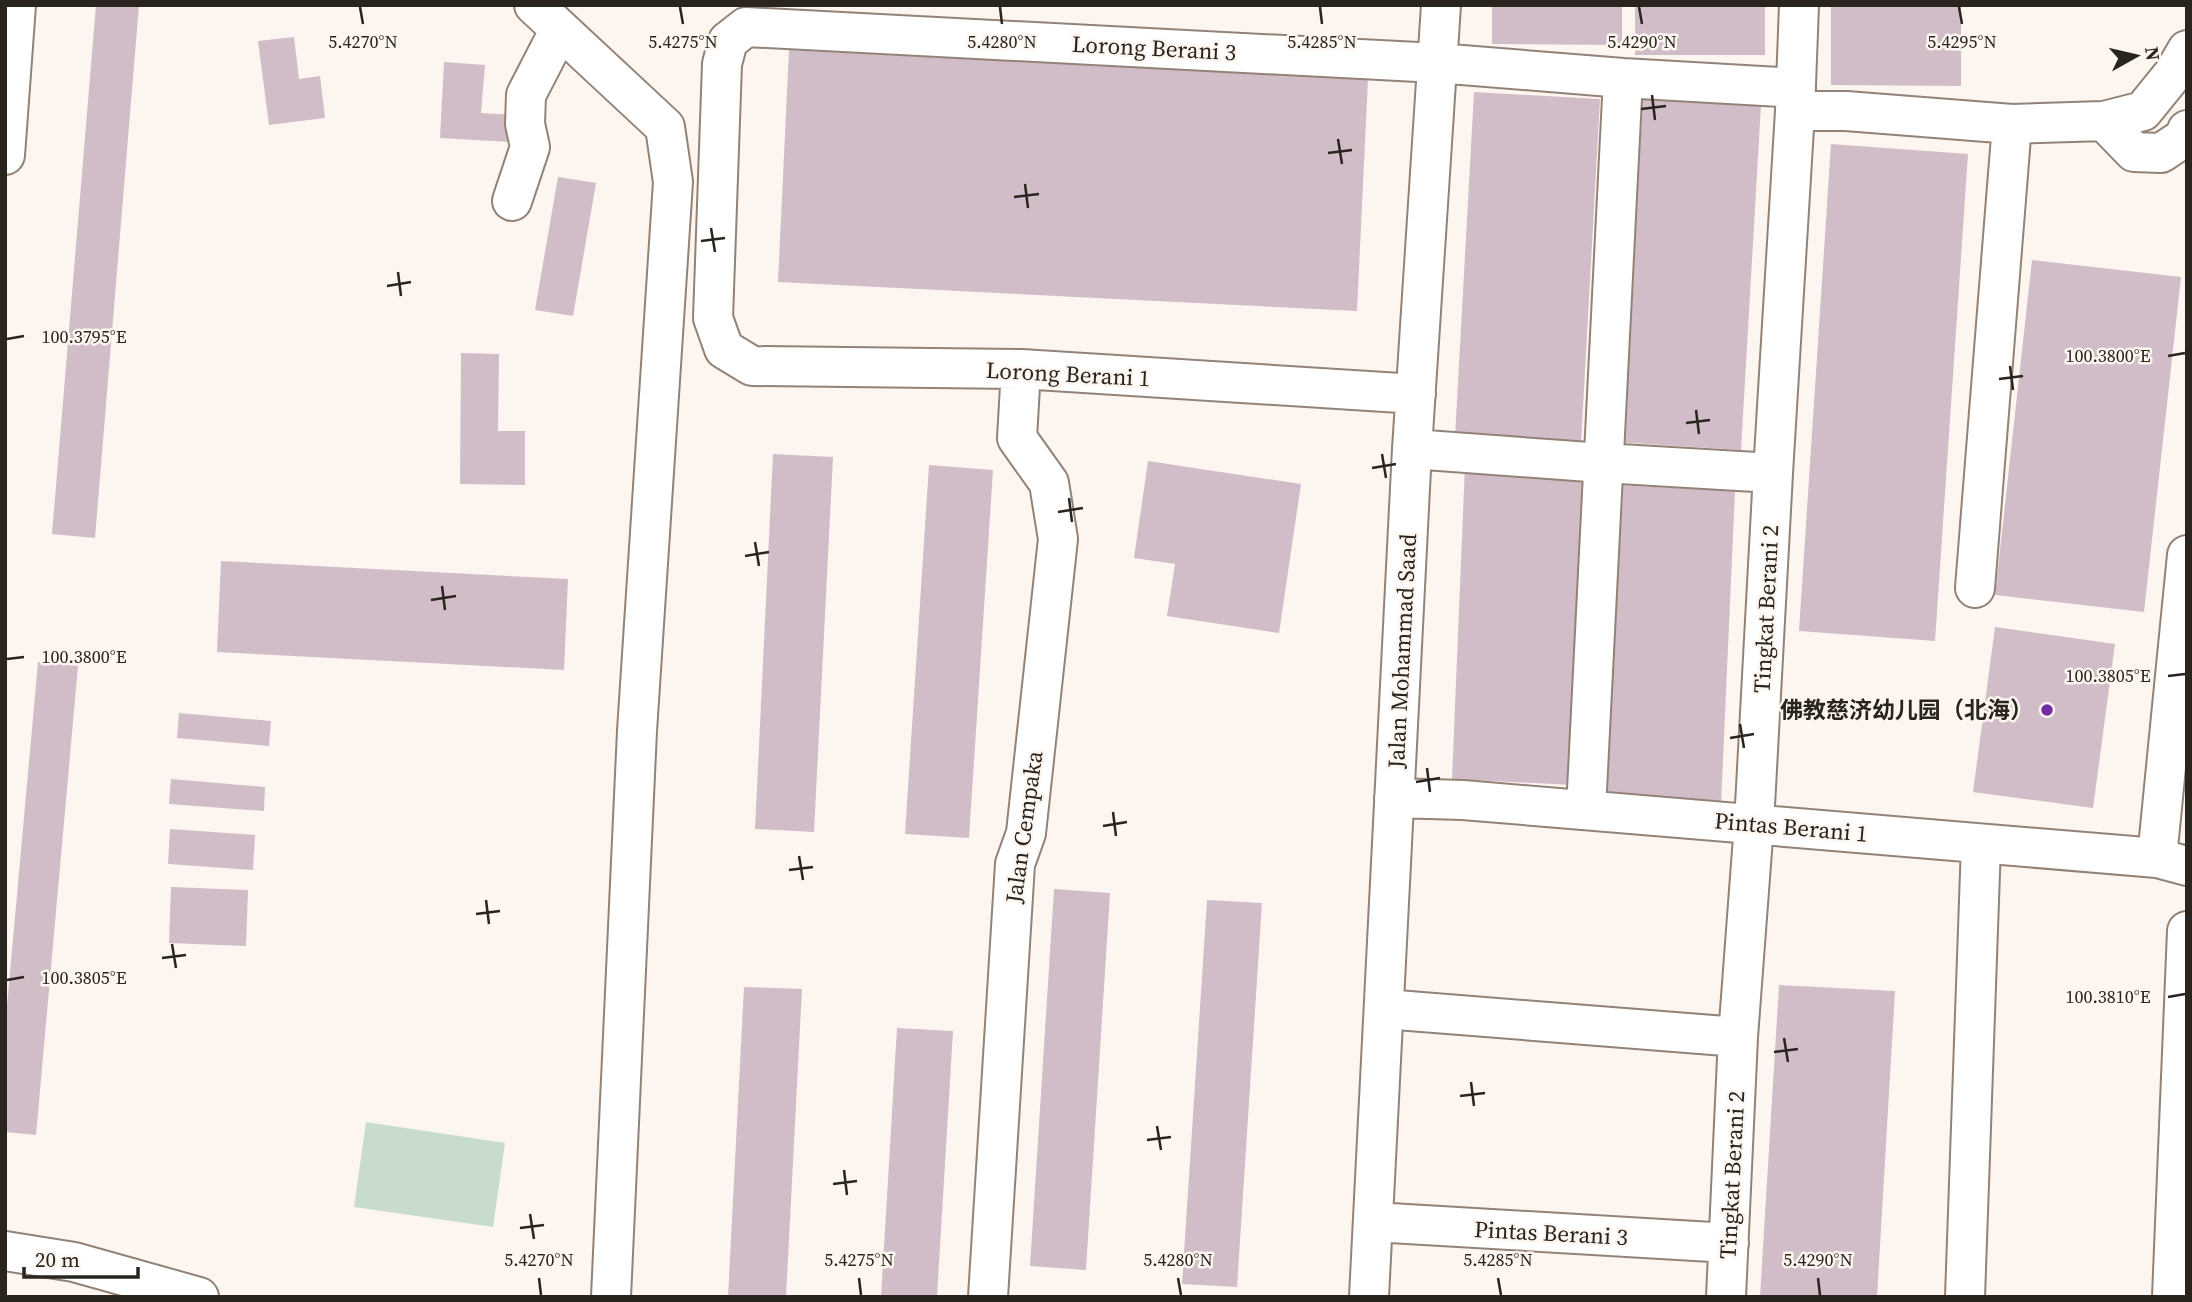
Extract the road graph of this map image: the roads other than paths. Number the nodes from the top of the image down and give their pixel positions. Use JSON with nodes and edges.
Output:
{"nodes":[{"id":1,"x":16,"y":5,"type":"edge"},
{"id":2,"x":1440,"y":5,"type":"edge"},
{"id":3,"x":1799,"y":5,"type":"edge"},
{"id":4,"x":744,"y":16,"type":"edge"},
{"id":5,"x":546,"y":18,"type":"edge"},
{"id":6,"x":2187,"y":50,"type":"edge"},
{"id":7,"x":1437,"y":63,"type":"junction"},
{"id":8,"x":1623,"y":78,"type":"junction"},
{"id":9,"x":1796,"y":99,"type":"junction"},
{"id":10,"x":2104,"y":121,"type":"junction"},
{"id":11,"x":2012,"y":124,"type":"junction"},
{"id":12,"x":2187,"y":130,"type":"edge"},
{"id":13,"x":5,"y":155,"type":"edge"},
{"id":14,"x":512,"y":201,"type":"dead end"},
{"id":15,"x":1021,"y":369,"type":"junction"},
{"id":16,"x":1416,"y":394,"type":"junction"},
{"id":17,"x":1412,"y":449,"type":"junction"},
{"id":18,"x":1602,"y":463,"type":"junction"},
{"id":19,"x":1773,"y":473,"type":"junction"},
{"id":20,"x":2187,"y":555,"type":"edge"},
{"id":21,"x":1975,"y":588,"type":"dead end"},
{"id":22,"x":2184,"y":615,"type":"edge"},
{"id":23,"x":1394,"y":798,"type":"junction"},
{"id":24,"x":1586,"y":810,"type":"junction"},
{"id":25,"x":1754,"y":824,"type":"junction"},
{"id":26,"x":1981,"y":844,"type":"junction"},
{"id":27,"x":2172,"y":862,"type":"edge"},
{"id":28,"x":2187,"y":931,"type":"edge"},
{"id":29,"x":1384,"y":1009,"type":"junction"},
{"id":30,"x":1738,"y":1037,"type":"junction"},
{"id":31,"x":1373,"y":1222,"type":"junction"},
{"id":32,"x":1729,"y":1243,"type":"junction"},
{"id":33,"x":5,"y":1251,"type":"edge"},
{"id":34,"x":200,"y":1297,"type":"edge"},
{"id":35,"x":611,"y":1297,"type":"edge"},
{"id":36,"x":988,"y":1297,"type":"edge"},
{"id":37,"x":1369,"y":1297,"type":"edge"},
{"id":38,"x":1726,"y":1297,"type":"edge"},
{"id":39,"x":1965,"y":1297,"type":"edge"},
{"id":40,"x":2172,"y":1297,"type":"edge"}],
"edges":[{"from":1,"to":13,"type":"street"},
{"from":2,"to":7,"type":"street","name":"Jalan Mohammad Saad"},
{"from":3,"to":9,"type":"street","name":"Tingkat Berani 2"},
{"from":4,"to":7,"type":"street","name":"Lorong Berani 3"},
{"from":4,"to":15,"type":"street","name":"Lorong Berani 1"},
{"from":5,"to":14,"type":"street"},
{"from":5,"to":35,"type":"street"},
{"from":6,"to":10,"type":"street","name":"Lorong Berani 3"},
{"from":7,"to":8,"type":"street","name":"Lorong Berani 3"},
{"from":7,"to":16,"type":"street","name":"Jalan Mohammad Saad"},
{"from":8,"to":9,"type":"street","name":"Lorong Berani 3"},
{"from":8,"to":18,"type":"street"},
{"from":9,"to":11,"type":"street","name":"Lorong Berani 3"},
{"from":9,"to":19,"type":"street","name":"Tingkat Berani 2"},
{"from":10,"to":11,"type":"street","name":"Lorong Berani 3"},
{"from":10,"to":12,"type":"street"},
{"from":11,"to":21,"type":"street"},
{"from":15,"to":16,"type":"street","name":"Lorong Berani 1"},
{"from":15,"to":36,"type":"street","name":"Jalan Cempaka"},
{"from":16,"to":17,"type":"street","name":"Jalan Mohammad Saad"},
{"from":17,"to":18,"type":"street"},
{"from":17,"to":23,"type":"street","name":"Jalan Mohammad Saad"},
{"from":18,"to":19,"type":"street"},
{"from":18,"to":24,"type":"street"},
{"from":19,"to":25,"type":"street","name":"Tingkat Berani 2"},
{"from":20,"to":22,"type":"street"},
{"from":22,"to":27,"type":"street"},
{"from":23,"to":24,"type":"street","name":"Pintas Berani 1"},
{"from":23,"to":29,"type":"street","name":"Jalan Mohammad Saad"},
{"from":24,"to":25,"type":"street","name":"Pintas Berani 1"},
{"from":25,"to":26,"type":"street","name":"Pintas Berani 1"},
{"from":25,"to":30,"type":"street","name":"Tingkat Berani 2"},
{"from":26,"to":27,"type":"street","name":"Pintas Berani 1"},
{"from":26,"to":39,"type":"street"},
{"from":28,"to":40,"type":"street"},
{"from":29,"to":30,"type":"street"},
{"from":29,"to":31,"type":"street","name":"Jalan Mohammad Saad"},
{"from":30,"to":32,"type":"street","name":"Tingkat Berani 2"},
{"from":31,"to":32,"type":"street","name":"Pintas Berani 3"},
{"from":31,"to":37,"type":"street","name":"Jalan Mohammad Saad"},
{"from":32,"to":38,"type":"street","name":"Tingkat Berani 2"},
{"from":33,"to":34,"type":"street"}]}
